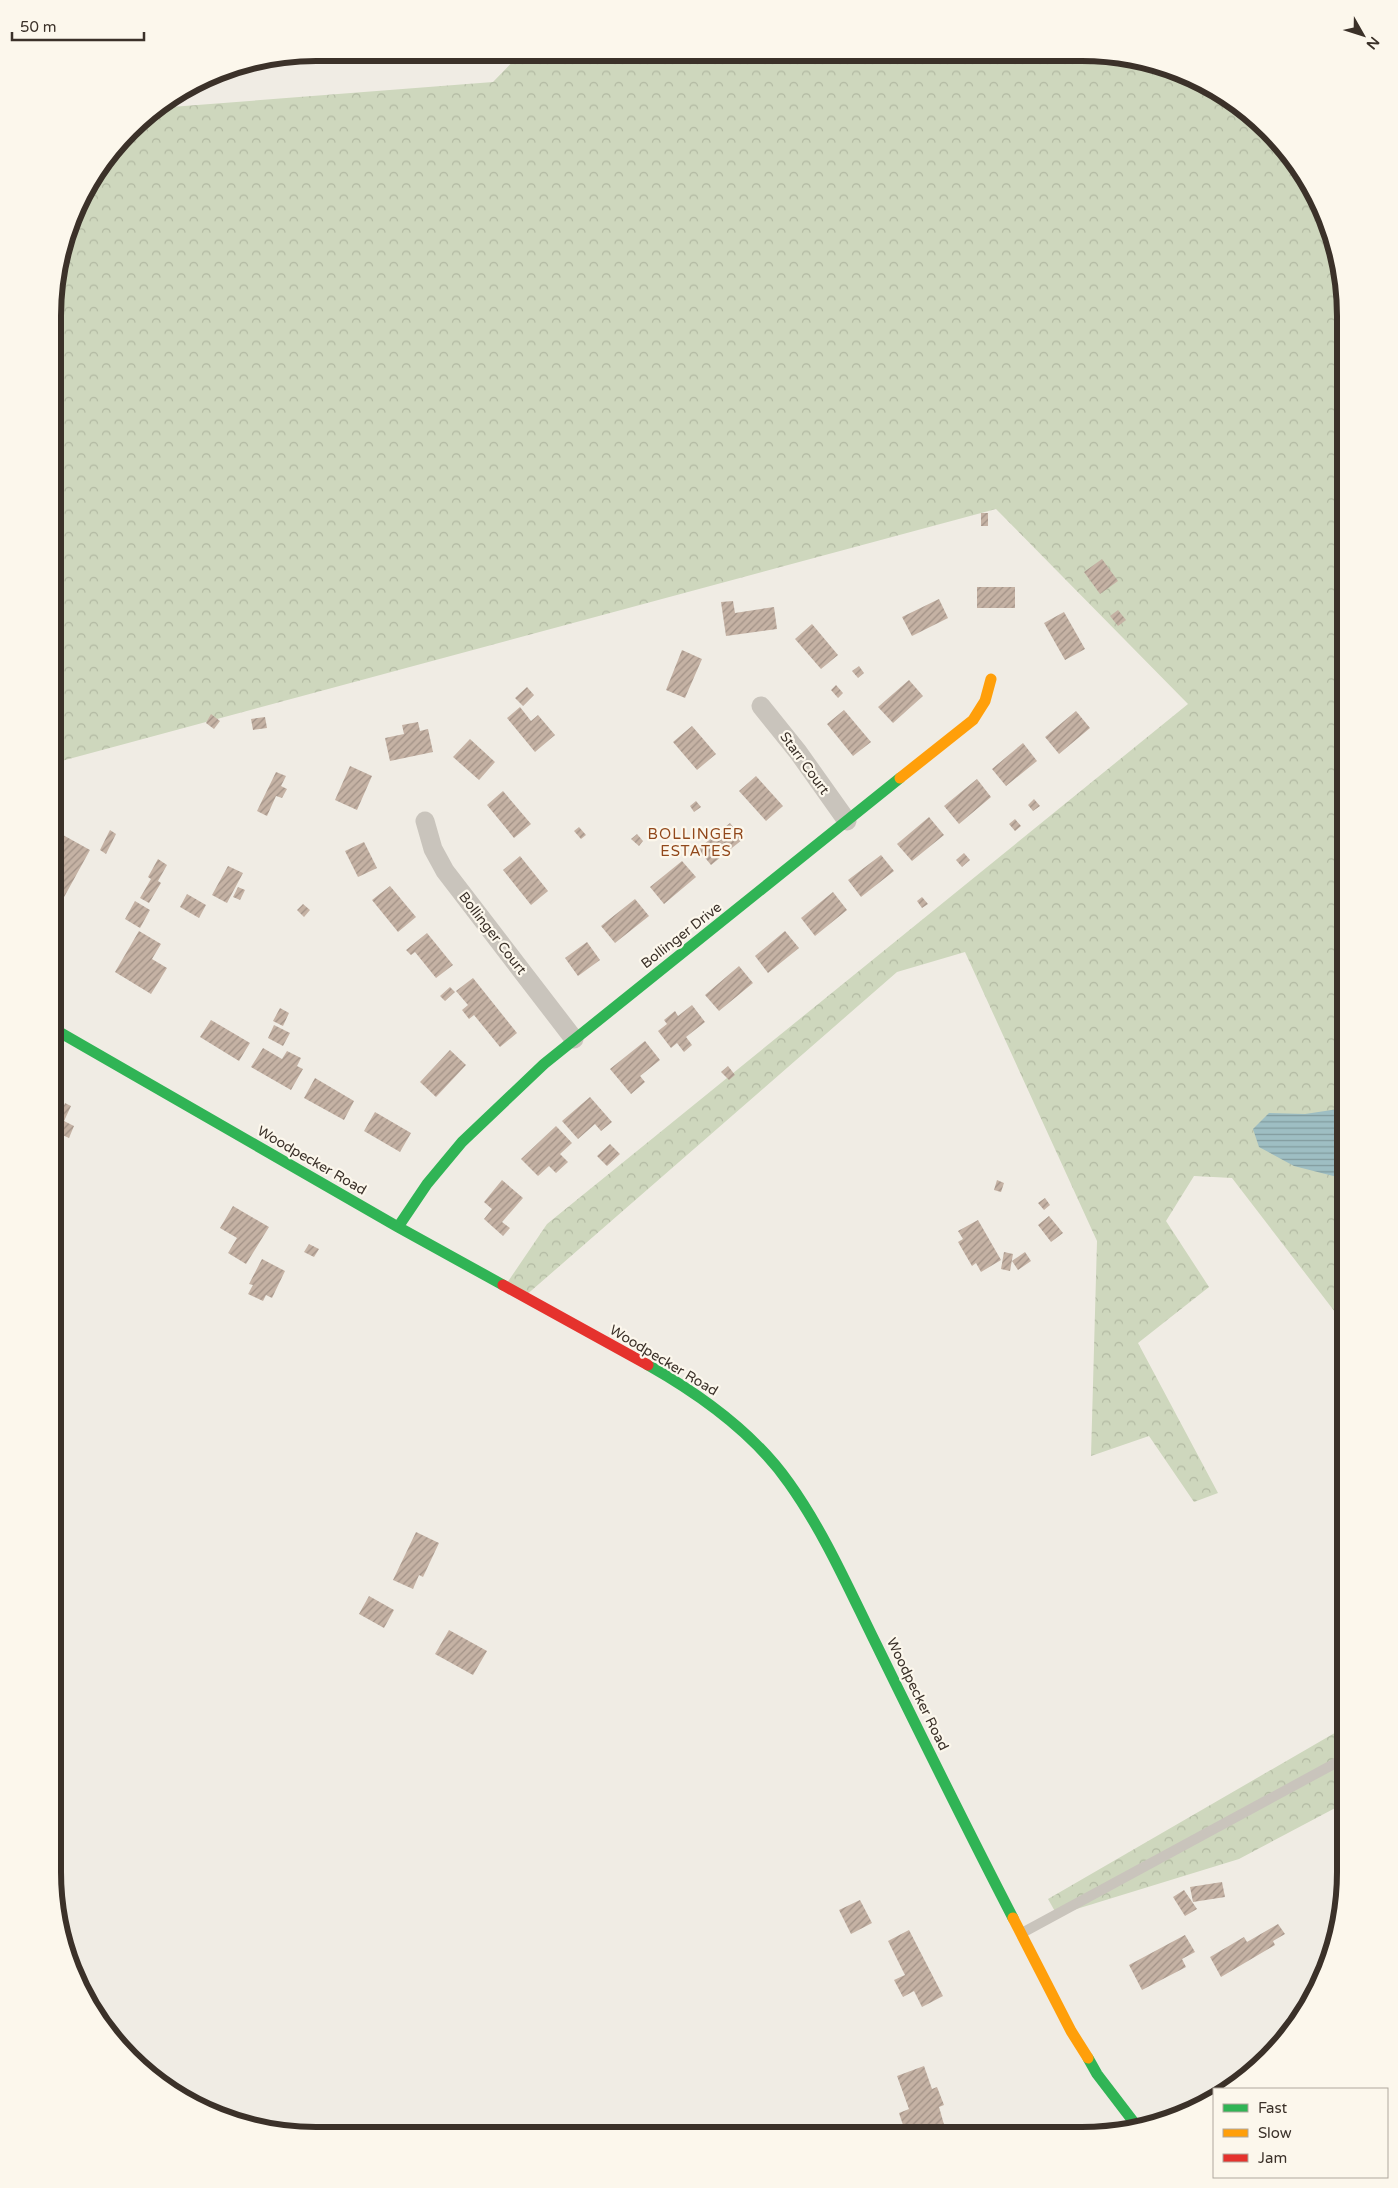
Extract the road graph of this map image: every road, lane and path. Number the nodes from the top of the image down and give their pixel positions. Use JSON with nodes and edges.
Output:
{"nodes":[{"id":1,"x":991,"y":679,"type":"dead end"},
{"id":2,"x":761,"y":706,"type":"dead end"},
{"id":3,"x":424,"y":821,"type":"dead end"},
{"id":4,"x":847,"y":821,"type":"junction"},
{"id":5,"x":61,"y":1033,"type":"edge"},
{"id":6,"x":574,"y":1038,"type":"junction"},
{"id":7,"x":398,"y":1226,"type":"junction"},
{"id":8,"x":1337,"y":1762,"type":"edge"},
{"id":9,"x":1022,"y":1934,"type":"junction"},
{"id":10,"x":1133,"y":2121,"type":"edge"}],
"edges":[{"from":1,"to":4,"type":"main road","name":"Bollinger Drive"},
{"from":2,"to":4,"type":"street","name":"Starr Court"},
{"from":3,"to":6,"type":"street","name":"Bollinger Court"},
{"from":4,"to":6,"type":"main road","name":"Bollinger Drive"},
{"from":5,"to":7,"type":"main road","name":"Woodpecker Road"},
{"from":6,"to":7,"type":"main road","name":"Bollinger Drive"},
{"from":7,"to":9,"type":"main road","name":"Woodpecker Road"},
{"from":8,"to":9,"type":"lane"},
{"from":9,"to":10,"type":"main road","name":"Woodpecker Road"}]}
